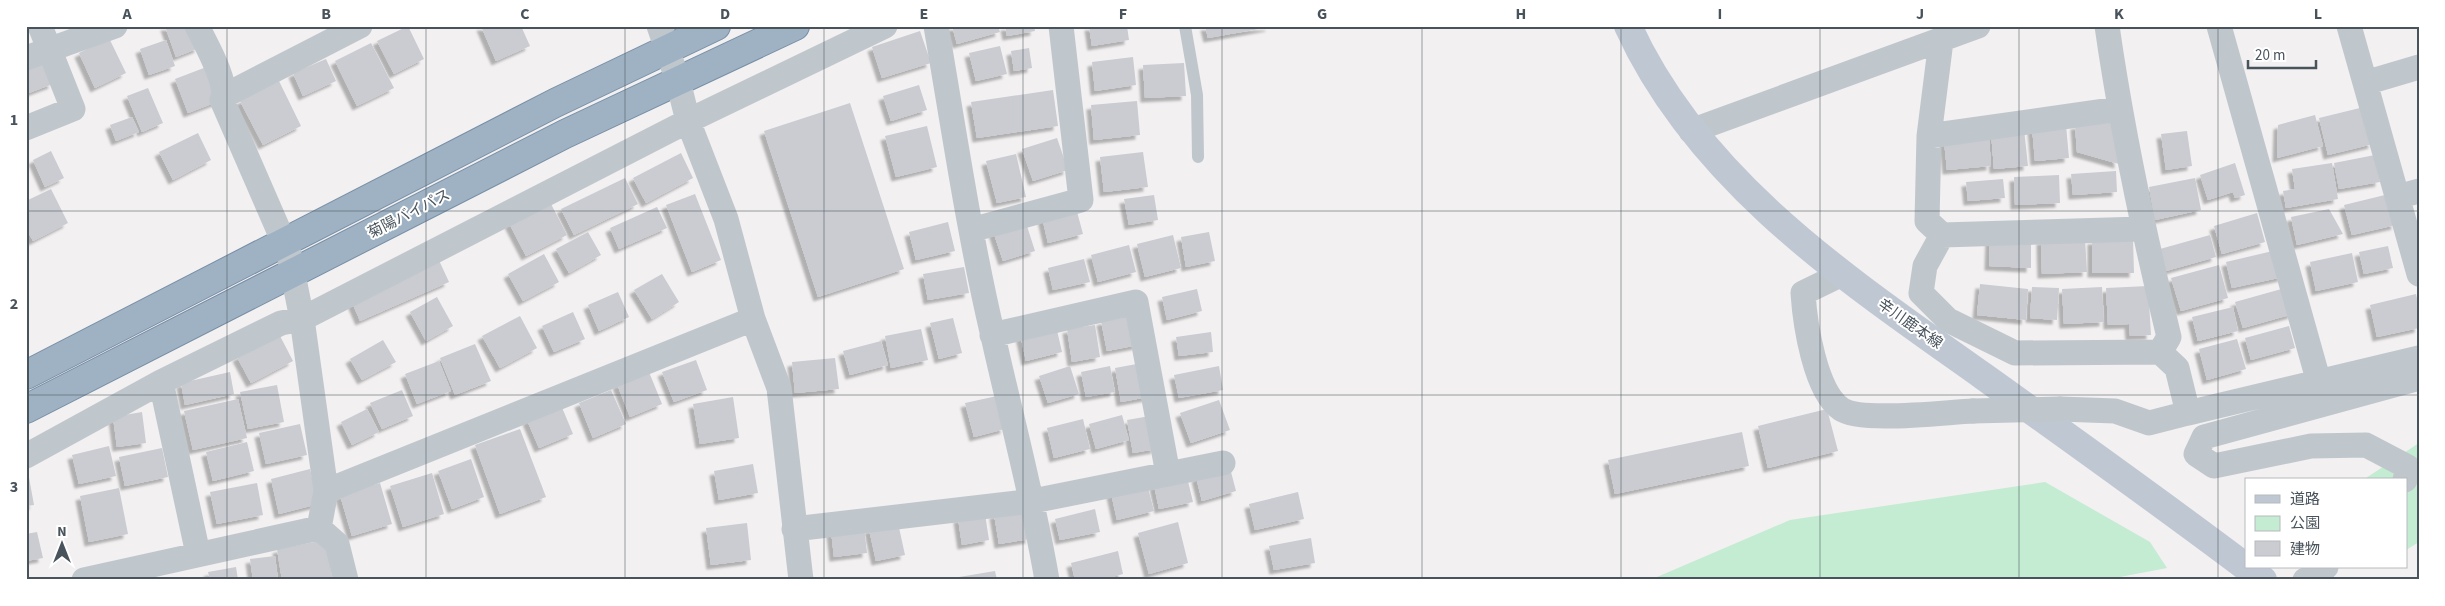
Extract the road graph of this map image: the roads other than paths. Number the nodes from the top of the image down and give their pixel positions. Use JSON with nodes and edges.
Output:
{"nodes":[{"id":1,"x":114,"y":26,"type":"edge"},
{"id":2,"x":197,"y":26,"type":"edge"},
{"id":3,"x":360,"y":26,"type":"edge"},
{"id":4,"x":716,"y":26,"type":"edge"},
{"id":5,"x":795,"y":26,"type":"edge"},
{"id":6,"x":885,"y":26,"type":"edge"},
{"id":7,"x":936,"y":26,"type":"edge"},
{"id":8,"x":1061,"y":26,"type":"edge"},
{"id":9,"x":1185,"y":26,"type":"edge"},
{"id":10,"x":1628,"y":26,"type":"edge"},
{"id":11,"x":1978,"y":26,"type":"edge"},
{"id":12,"x":2107,"y":26,"type":"edge"},
{"id":13,"x":2219,"y":26,"type":"edge"},
{"id":14,"x":2349,"y":26,"type":"edge"},
{"id":15,"x":45,"y":37,"type":"edge"},
{"id":16,"x":663,"y":38,"type":"edge"},
{"id":17,"x":1941,"y":42,"type":"junction"},
{"id":18,"x":26,"y":58,"type":"edge"},
{"id":19,"x":2419,"y":68,"type":"edge"},
{"id":20,"x":678,"y":81,"type":"junction"},
{"id":21,"x":2365,"y":83,"type":"junction"},
{"id":22,"x":224,"y":96,"type":"junction"},
{"id":23,"x":2119,"y":109,"type":"junction"},
{"id":24,"x":688,"y":122,"type":"junction"},
{"id":25,"x":26,"y":128,"type":"edge"},
{"id":26,"x":1691,"y":131,"type":"junction"},
{"id":27,"x":1929,"y":136,"type":"junction"},
{"id":28,"x":1198,"y":157,"type":"dead end"},
{"id":29,"x":2408,"y":194,"type":"edge"},
{"id":30,"x":971,"y":230,"type":"junction"},
{"id":31,"x":2142,"y":230,"type":"junction"},
{"id":32,"x":1942,"y":235,"type":"junction"},
{"id":33,"x":284,"y":243,"type":"junction"},
{"id":34,"x":293,"y":274,"type":"junction"},
{"id":35,"x":1842,"y":274,"type":"junction"},
{"id":36,"x":2419,"y":274,"type":"edge"},
{"id":37,"x":302,"y":319,"type":"junction"},
{"id":38,"x":753,"y":319,"type":"junction"},
{"id":39,"x":992,"y":335,"type":"junction"},
{"id":40,"x":2160,"y":352,"type":"junction"},
{"id":41,"x":2419,"y":358,"type":"edge"},
{"id":42,"x":2419,"y":373,"type":"edge"},
{"id":43,"x":26,"y":375,"type":"edge"},
{"id":44,"x":161,"y":382,"type":"junction"},
{"id":45,"x":2322,"y":394,"type":"junction"},
{"id":46,"x":26,"y":408,"type":"edge"},
{"id":47,"x":2188,"y":413,"type":"junction"},
{"id":48,"x":26,"y":456,"type":"edge"},
{"id":49,"x":1223,"y":463,"type":"dead end"},
{"id":50,"x":1168,"y":474,"type":"junction"},
{"id":51,"x":2405,"y":478,"type":"edge"},
{"id":52,"x":326,"y":491,"type":"junction"},
{"id":53,"x":1033,"y":501,"type":"junction"},
{"id":54,"x":319,"y":528,"type":"junction"},
{"id":55,"x":794,"y":530,"type":"junction"},
{"id":56,"x":198,"y":554,"type":"junction"},
{"id":57,"x":2245,"y":566,"type":"edge"},
{"id":58,"x":2247,"y":568,"type":"edge"},
{"id":59,"x":2325,"y":568,"type":"edge"},
{"id":60,"x":84,"y":580,"type":"edge"},
{"id":61,"x":346,"y":580,"type":"edge"},
{"id":62,"x":801,"y":580,"type":"edge"},
{"id":63,"x":1047,"y":580,"type":"edge"},
{"id":64,"x":2263,"y":580,"type":"edge"},
{"id":65,"x":2305,"y":580,"type":"edge"}],
"edges":[{"from":1,"to":15,"type":"street"},
{"from":2,"to":22,"type":"street"},
{"from":3,"to":22,"type":"street"},
{"from":4,"to":16,"type":"highway","name":"菊陽バイパス"},
{"from":5,"to":20,"type":"highway","name":"菊陽バイパス"},
{"from":6,"to":24,"type":"street"},
{"from":7,"to":30,"type":"street"},
{"from":8,"to":30,"type":"street"},
{"from":9,"to":28,"type":"lane"},
{"from":10,"to":26,"type":"main road","name":"辛川鹿本線"},
{"from":11,"to":17,"type":"street"},
{"from":12,"to":23,"type":"street"},
{"from":13,"to":45,"type":"street"},
{"from":14,"to":21,"type":"street"},
{"from":15,"to":18,"type":"street"},
{"from":15,"to":25,"type":"street"},
{"from":16,"to":20,"type":"street"},
{"from":16,"to":33,"type":"highway","name":"菊陽バイパス"},
{"from":17,"to":26,"type":"street"},
{"from":17,"to":27,"type":"street"},
{"from":19,"to":21,"type":"street"},
{"from":20,"to":24,"type":"street"},
{"from":20,"to":34,"type":"highway","name":"菊陽バイパス"},
{"from":21,"to":29,"type":"street"},
{"from":22,"to":33,"type":"street"},
{"from":23,"to":27,"type":"street"},
{"from":23,"to":31,"type":"street"},
{"from":24,"to":37,"type":"street"},
{"from":24,"to":38,"type":"street"},
{"from":26,"to":35,"type":"main road","name":"辛川鹿本線"},
{"from":27,"to":32,"type":"street"},
{"from":29,"to":36,"type":"street"},
{"from":30,"to":39,"type":"street"},
{"from":31,"to":32,"type":"street"},
{"from":31,"to":40,"type":"street"},
{"from":32,"to":40,"type":"street"},
{"from":33,"to":34,"type":"street"},
{"from":33,"to":43,"type":"highway","name":"菊陽バイパス"},
{"from":34,"to":37,"type":"street"},
{"from":34,"to":46,"type":"highway","name":"菊陽バイパス"},
{"from":35,"to":47,"type":"street","bridge":true},
{"from":35,"to":57,"type":"main road","name":"辛川鹿本線"},
{"from":37,"to":44,"type":"street"},
{"from":37,"to":52,"type":"street"},
{"from":38,"to":52,"type":"street"},
{"from":38,"to":55,"type":"street"},
{"from":39,"to":50,"type":"street"},
{"from":39,"to":53,"type":"street"},
{"from":40,"to":47,"type":"street"},
{"from":41,"to":45,"type":"street"},
{"from":42,"to":45,"type":"street"},
{"from":44,"to":48,"type":"street"},
{"from":44,"to":56,"type":"street"},
{"from":45,"to":47,"type":"street"},
{"from":45,"to":51,"type":"street"},
{"from":49,"to":50,"type":"street"},
{"from":50,"to":53,"type":"street"},
{"from":52,"to":54,"type":"street"},
{"from":53,"to":55,"type":"street"},
{"from":53,"to":63,"type":"street"},
{"from":54,"to":56,"type":"street"},
{"from":54,"to":61,"type":"street"},
{"from":55,"to":62,"type":"street"},
{"from":56,"to":60,"type":"street"},
{"from":58,"to":64,"type":"main road","name":"辛川鹿本線"},
{"from":59,"to":65,"type":"street"}]}
